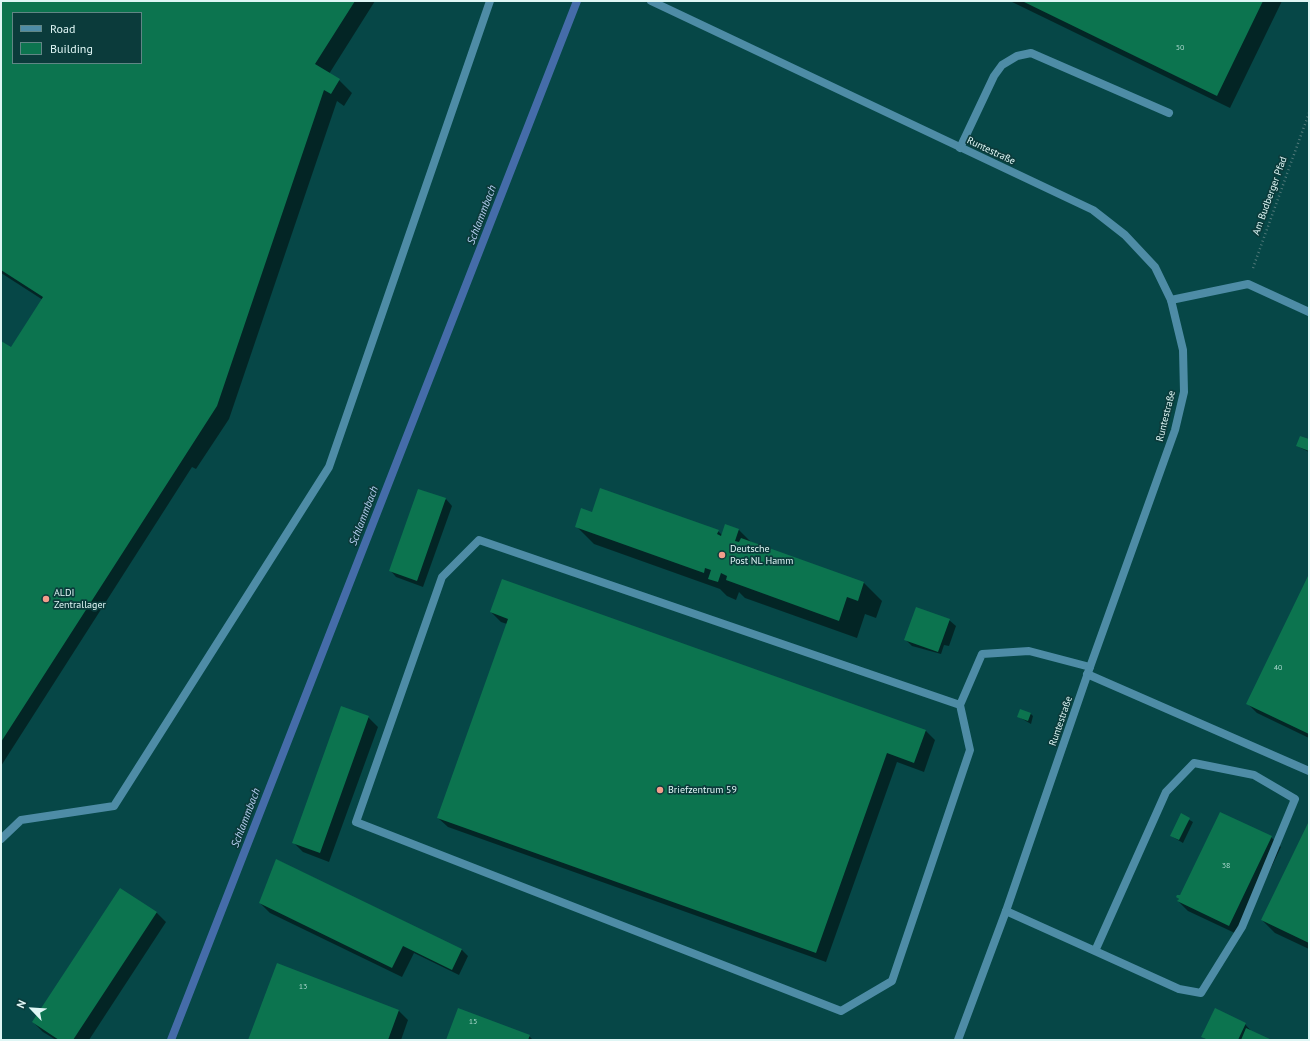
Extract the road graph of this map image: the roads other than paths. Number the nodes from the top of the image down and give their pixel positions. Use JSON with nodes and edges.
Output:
{"nodes":[{"id":1,"x":490,"y":1,"type":"edge"},
{"id":2,"x":651,"y":1,"type":"edge"},
{"id":3,"x":1169,"y":113,"type":"dead end"},
{"id":4,"x":960,"y":148,"type":"junction"},
{"id":5,"x":1171,"y":300,"type":"junction"},
{"id":6,"x":1309,"y":312,"type":"edge"},
{"id":7,"x":1089,"y":670,"type":"junction"},
{"id":8,"x":960,"y":705,"type":"junction"},
{"id":9,"x":1309,"y":771,"type":"edge"},
{"id":10,"x":1,"y":839,"type":"edge"},
{"id":11,"x":1006,"y":911,"type":"junction"},
{"id":12,"x":1095,"y":951,"type":"junction"},
{"id":13,"x":958,"y":1040,"type":"edge"}],
"edges":[{"from":1,"to":10,"type":"street"},
{"from":2,"to":4,"type":"street","name":"Runtestraße"},
{"from":3,"to":4,"type":"street"},
{"from":4,"to":5,"type":"street","name":"Runtestraße"},
{"from":5,"to":6,"type":"street"},
{"from":5,"to":7,"type":"street","name":"Runtestraße"},
{"from":7,"to":8,"type":"street"},
{"from":7,"to":9,"type":"street"},
{"from":7,"to":11,"type":"street","name":"Runtestraße"},
{"from":8,"to":8,"type":"street"},
{"from":11,"to":12,"type":"street"},
{"from":11,"to":13,"type":"street","name":"Runtestraße"},
{"from":12,"to":12,"type":"street"}]}
